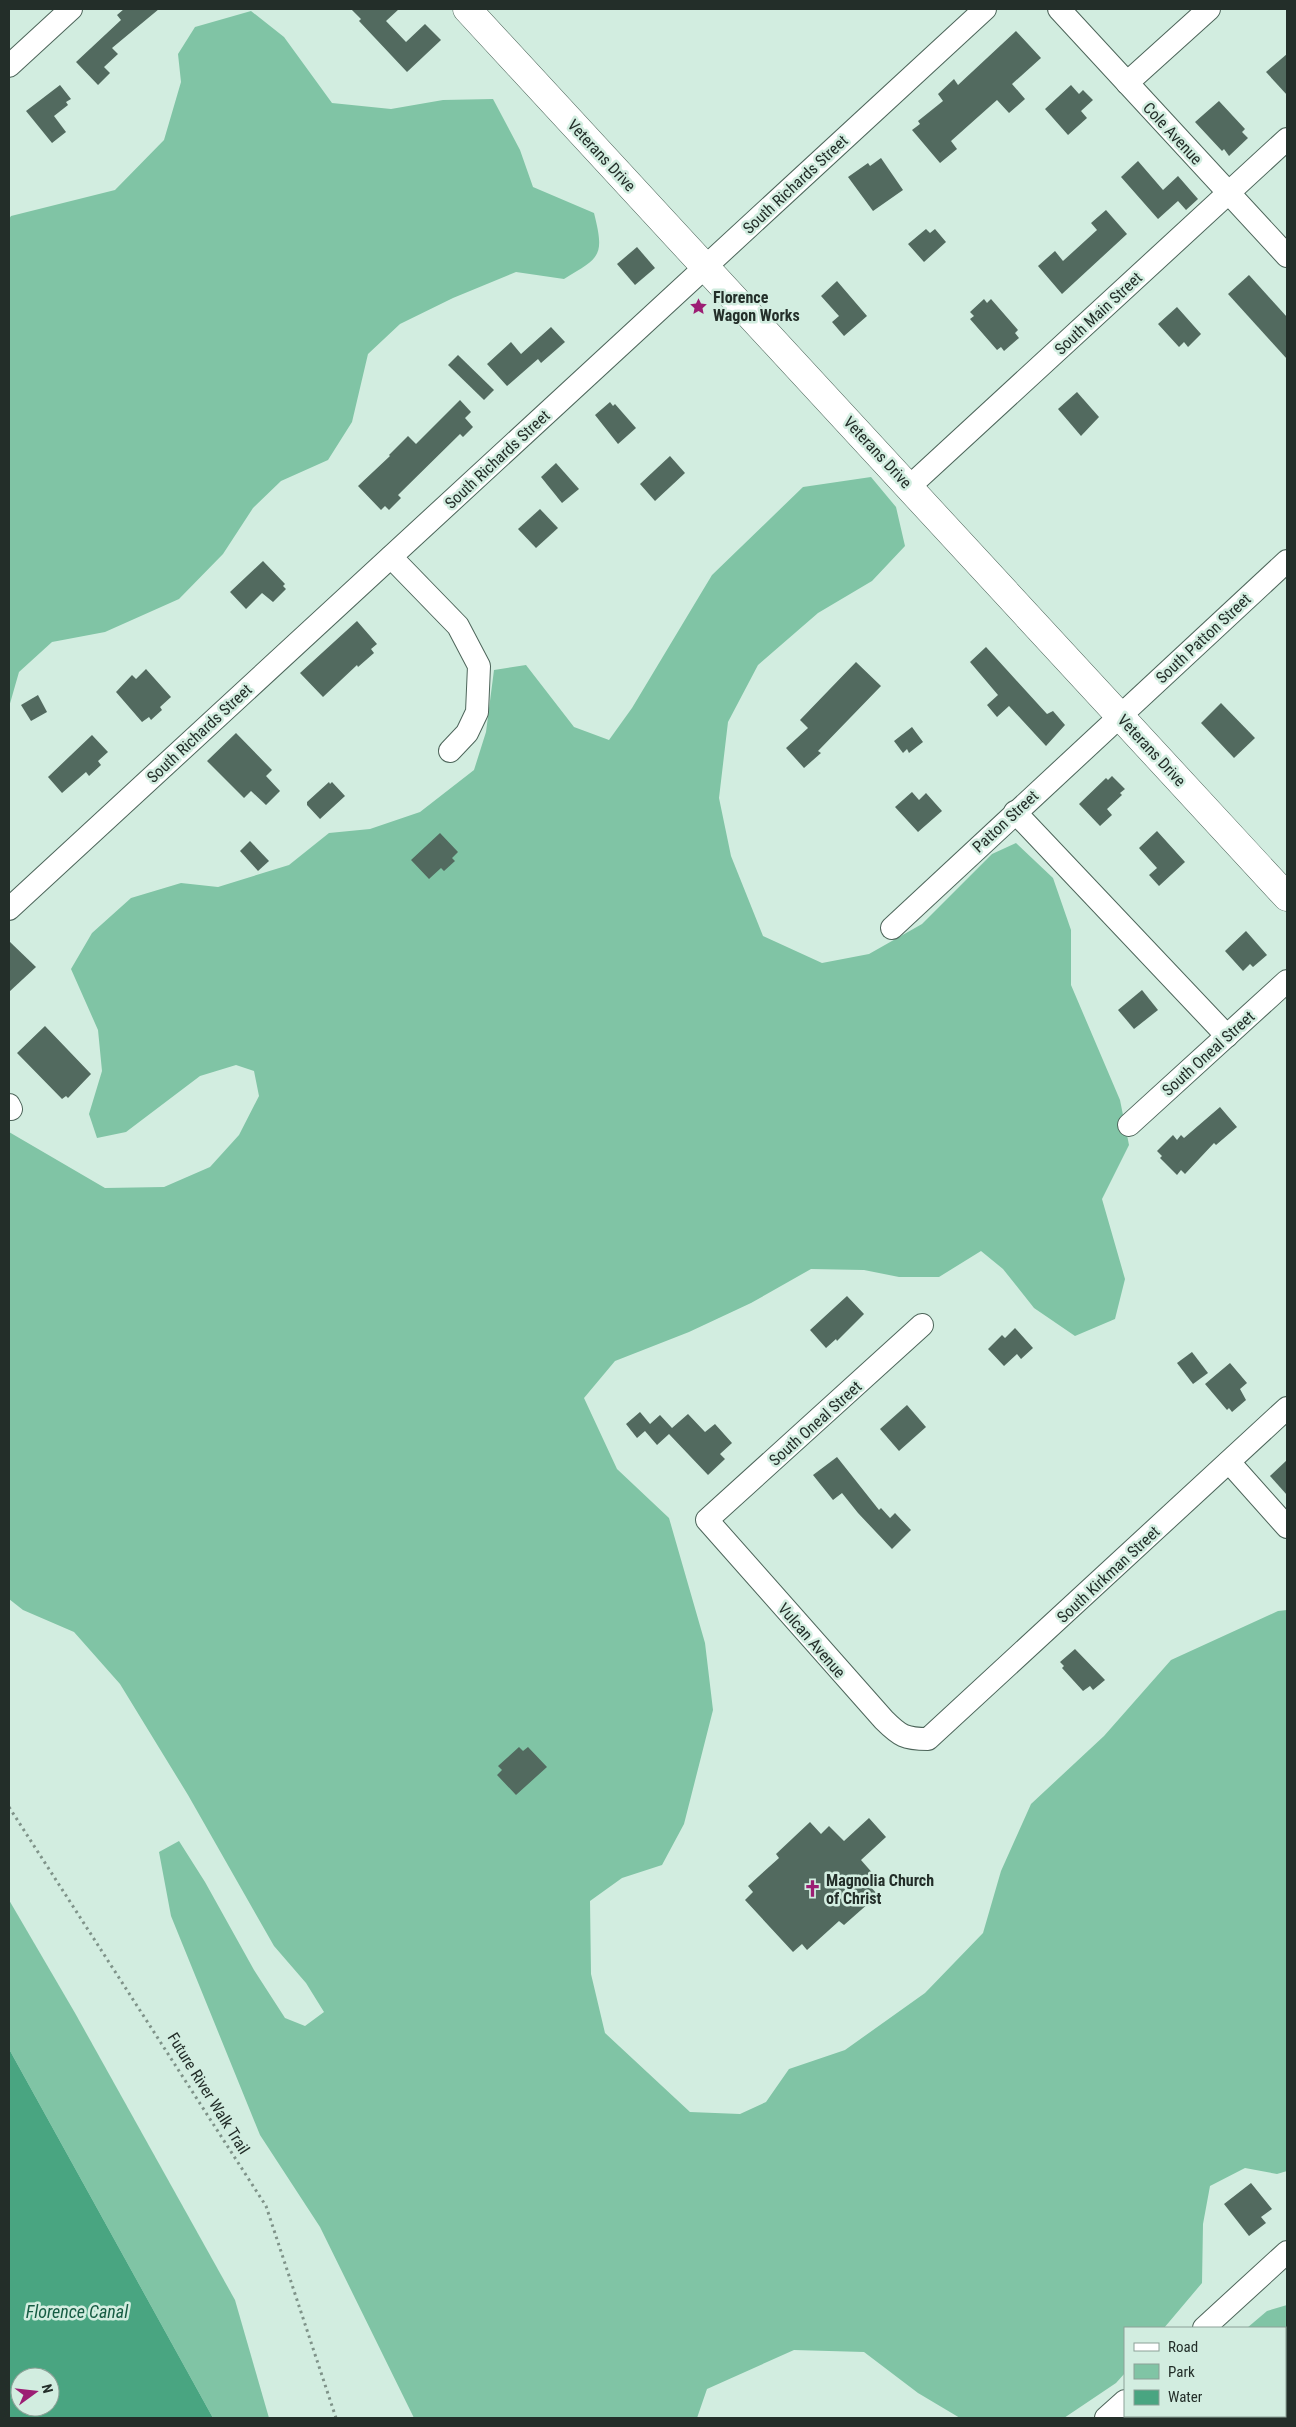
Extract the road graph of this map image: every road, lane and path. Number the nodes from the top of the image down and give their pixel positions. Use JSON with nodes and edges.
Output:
{"nodes":[{"id":1,"x":71,"y":9,"type":"edge"},
{"id":2,"x":467,"y":9,"type":"edge"},
{"id":3,"x":985,"y":9,"type":"edge"},
{"id":4,"x":1058,"y":9,"type":"edge"},
{"id":5,"x":1209,"y":9,"type":"edge"},
{"id":6,"x":9,"y":66,"type":"edge"},
{"id":7,"x":1127,"y":83,"type":"junction"},
{"id":8,"x":1287,"y":139,"type":"edge"},
{"id":9,"x":1229,"y":193,"type":"junction"},
{"id":10,"x":1287,"y":256,"type":"edge"},
{"id":11,"x":706,"y":266,"type":"junction"},
{"id":12,"x":909,"y":487,"type":"junction"},
{"id":13,"x":391,"y":557,"type":"junction"},
{"id":14,"x":1287,"y":561,"type":"edge"},
{"id":15,"x":1120,"y":715,"type":"junction"},
{"id":16,"x":450,"y":751,"type":"dead end"},
{"id":17,"x":1015,"y":812,"type":"junction"},
{"id":18,"x":1287,"y":897,"type":"edge"},
{"id":19,"x":9,"y":909,"type":"edge"},
{"id":20,"x":892,"y":928,"type":"dead end"},
{"id":21,"x":1287,"y":981,"type":"edge"},
{"id":22,"x":1227,"y":1036,"type":"junction"},
{"id":23,"x":1129,"y":1124,"type":"dead end"},
{"id":24,"x":922,"y":1325,"type":"dead end"},
{"id":25,"x":1287,"y":1408,"type":"edge"},
{"id":26,"x":1229,"y":1462,"type":"junction"},
{"id":27,"x":707,"y":1520,"type":"joint"},
{"id":28,"x":1287,"y":1527,"type":"edge"},
{"id":29,"x":928,"y":1740,"type":"joint"},
{"id":30,"x":9,"y":1806,"type":"edge"},
{"id":31,"x":1287,"y":2252,"type":"edge"},
{"id":32,"x":1205,"y":2327,"type":"edge"},
{"id":33,"x":1124,"y":2402,"type":"edge"},
{"id":34,"x":336,"y":2418,"type":"edge"},
{"id":35,"x":1106,"y":2418,"type":"edge"}],
"edges":[{"from":1,"to":6,"type":"street"},
{"from":2,"to":11,"type":"main road","name":"Veterans Drive"},
{"from":3,"to":11,"type":"street","name":"South Richards Street"},
{"from":4,"to":7,"type":"street","name":"Cole Avenue"},
{"from":5,"to":7,"type":"street"},
{"from":7,"to":9,"type":"street","name":"Cole Avenue"},
{"from":8,"to":9,"type":"street","name":"South Main Street"},
{"from":9,"to":10,"type":"street","name":"Cole Avenue"},
{"from":9,"to":12,"type":"street","name":"South Main Street"},
{"from":11,"to":12,"type":"main road","name":"Veterans Drive"},
{"from":11,"to":13,"type":"street","name":"South Richards Street"},
{"from":12,"to":15,"type":"main road","name":"Veterans Drive"},
{"from":13,"to":16,"type":"street"},
{"from":13,"to":19,"type":"street","name":"South Richards Street"},
{"from":14,"to":15,"type":"street","name":"South Patton Street"},
{"from":15,"to":17,"type":"street","name":"Patton Street"},
{"from":15,"to":18,"type":"main road","name":"Veterans Drive"},
{"from":17,"to":20,"type":"street","name":"Patton Street"},
{"from":17,"to":22,"type":"street"},
{"from":21,"to":22,"type":"street","name":"South Oneal Street"},
{"from":22,"to":23,"type":"street","name":"South Oneal Street"},
{"from":24,"to":27,"type":"street","name":"South Oneal Street"},
{"from":25,"to":26,"type":"street","name":"South Kirkman Street"},
{"from":26,"to":28,"type":"street"},
{"from":26,"to":29,"type":"street","name":"South Kirkman Street"},
{"from":27,"to":29,"type":"street","name":"Vulcan Avenue"},
{"from":30,"to":34,"type":"path","name":"Future River Walk Trail"},
{"from":31,"to":32,"type":"street"},
{"from":33,"to":35,"type":"street"}]}
